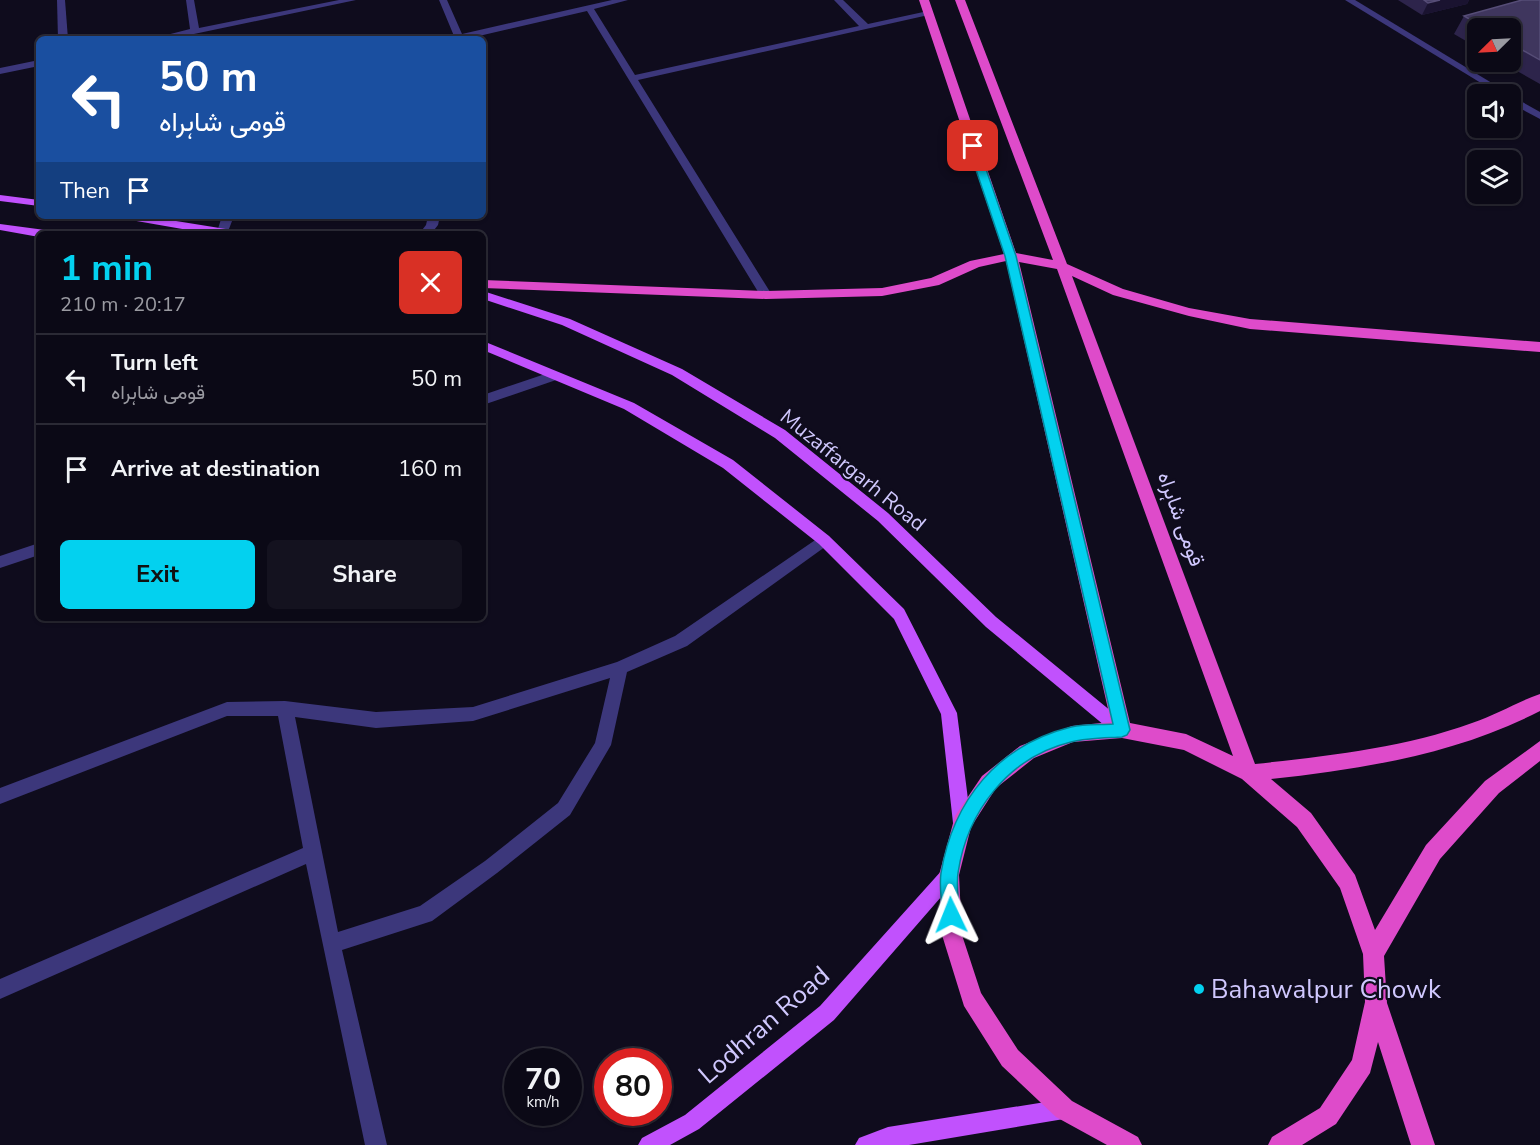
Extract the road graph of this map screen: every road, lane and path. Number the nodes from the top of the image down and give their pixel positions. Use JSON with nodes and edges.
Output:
{"nodes":[{"id":1,"x":61,"y":0,"type":"edge"},
{"id":2,"x":190,"y":0,"type":"edge"},
{"id":3,"x":352,"y":0,"type":"edge"},
{"id":4,"x":443,"y":0,"type":"edge"},
{"id":5,"x":624,"y":0,"type":"edge"},
{"id":6,"x":838,"y":0,"type":"edge"},
{"id":7,"x":960,"y":0,"type":"edge"},
{"id":8,"x":1349,"y":0,"type":"edge"},
{"id":9,"x":926,"y":7,"type":"edge"},
{"id":10,"x":589,"y":8,"type":"junction"},
{"id":11,"x":866,"y":28,"type":"junction"},
{"id":12,"x":195,"y":31,"type":"junction"},
{"id":13,"x":63,"y":36,"type":"edge"},
{"id":14,"x":171,"y":36,"type":"edge"},
{"id":15,"x":455,"y":36,"type":"edge"},
{"id":16,"x":465,"y":36,"type":"edge"},
{"id":17,"x":36,"y":64,"type":"edge"},
{"id":18,"x":0,"y":71,"type":"edge"},
{"id":19,"x":631,"y":79,"type":"junction"},
{"id":20,"x":1488,"y":84,"type":"edge"},
{"id":21,"x":1521,"y":105,"type":"edge"},
{"id":22,"x":1540,"y":116,"type":"edge"},
{"id":23,"x":0,"y":198,"type":"edge"},
{"id":24,"x":36,"y":203,"type":"edge"},
{"id":25,"x":143,"y":219,"type":"edge"},
{"id":26,"x":0,"y":227,"type":"edge"},
{"id":27,"x":216,"y":231,"type":"edge"},
{"id":28,"x":36,"y":233,"type":"edge"},
{"id":29,"x":1011,"y":256,"type":"junction"},
{"id":30,"x":1062,"y":266,"type":"junction"},
{"id":31,"x":486,"y":284,"type":"edge"},
{"id":32,"x":766,"y":295,"type":"junction"},
{"id":33,"x":486,"y":296,"type":"edge"},
{"id":34,"x":486,"y":346,"type":"edge"},
{"id":35,"x":1540,"y":347,"type":"edge"},
{"id":36,"x":554,"y":376,"type":"junction"},
{"id":37,"x":486,"y":399,"type":"edge"},
{"id":38,"x":824,"y":540,"type":"junction"},
{"id":39,"x":36,"y":550,"type":"edge"},
{"id":40,"x":0,"y":562,"type":"edge"},
{"id":41,"x":620,"y":668,"type":"junction"},
{"id":42,"x":1540,"y":702,"type":"edge"},
{"id":43,"x":285,"y":708,"type":"junction"},
{"id":44,"x":1122,"y":730,"type":"junction"},
{"id":45,"x":1540,"y":750,"type":"edge"},
{"id":46,"x":1249,"y":772,"type":"junction"},
{"id":47,"x":0,"y":796,"type":"edge"},
{"id":48,"x":963,"y":823,"type":"junction"},
{"id":49,"x":314,"y":852,"type":"junction"},
{"id":50,"x":949,"y":875,"type":"junction"},
{"id":51,"x":331,"y":944,"type":"junction"},
{"id":52,"x":1373,"y":954,"type":"junction"},
{"id":53,"x":0,"y":989,"type":"edge"},
{"id":54,"x":1376,"y":1002,"type":"junction"},
{"id":55,"x":1064,"y":1109,"type":"junction"},
{"id":56,"x":376,"y":1145,"type":"edge"},
{"id":57,"x":649,"y":1145,"type":"edge"},
{"id":58,"x":866,"y":1145,"type":"edge"},
{"id":59,"x":1130,"y":1145,"type":"edge"},
{"id":60,"x":1280,"y":1145,"type":"edge"},
{"id":61,"x":1423,"y":1145,"type":"edge"}],
"edges":[{"from":1,"to":13,"type":"street"},
{"from":2,"to":12,"type":"street"},
{"from":3,"to":12,"type":"street"},
{"from":4,"to":15,"type":"street"},
{"from":5,"to":10,"type":"street"},
{"from":6,"to":11,"type":"street"},
{"from":7,"to":30,"type":"highway","name":"قومی شاہراہ"},
{"from":8,"to":20,"type":"street"},
{"from":9,"to":11,"type":"street"},
{"from":9,"to":29,"type":"highway"},
{"from":10,"to":16,"type":"street"},
{"from":10,"to":19,"type":"street"},
{"from":11,"to":19,"type":"street"},
{"from":12,"to":14,"type":"street"},
{"from":17,"to":18,"type":"street"},
{"from":19,"to":32,"type":"street"},
{"from":21,"to":22,"type":"street"},
{"from":23,"to":24,"type":"main road"},
{"from":25,"to":27,"type":"main road"},
{"from":26,"to":28,"type":"main road"},
{"from":29,"to":30,"type":"highway"},
{"from":29,"to":32,"type":"highway"},
{"from":29,"to":44,"type":"highway"},
{"from":30,"to":35,"type":"highway"},
{"from":30,"to":46,"type":"highway","name":"قومی شاہراہ"},
{"from":31,"to":32,"type":"highway"},
{"from":33,"to":44,"type":"main road","name":"Muzaffargarh Road"},
{"from":34,"to":36,"type":"main road"},
{"from":36,"to":37,"type":"street"},
{"from":36,"to":38,"type":"main road"},
{"from":38,"to":41,"type":"street"},
{"from":38,"to":48,"type":"main road"},
{"from":39,"to":40,"type":"street"},
{"from":41,"to":43,"type":"street"},
{"from":41,"to":51,"type":"street"},
{"from":42,"to":46,"type":"highway"},
{"from":43,"to":47,"type":"street"},
{"from":43,"to":49,"type":"street"},
{"from":44,"to":46,"type":"highway"},
{"from":44,"to":48,"type":"highway"},
{"from":45,"to":52,"type":"highway"},
{"from":46,"to":52,"type":"highway"},
{"from":48,"to":50,"type":"highway"},
{"from":49,"to":51,"type":"street"},
{"from":49,"to":53,"type":"street"},
{"from":50,"to":55,"type":"highway"},
{"from":50,"to":57,"type":"main road","name":"Lodhran Road"},
{"from":51,"to":56,"type":"street"},
{"from":52,"to":54,"type":"highway"},
{"from":54,"to":60,"type":"highway"},
{"from":54,"to":61,"type":"highway"},
{"from":55,"to":58,"type":"main road"},
{"from":55,"to":59,"type":"highway"}]}
